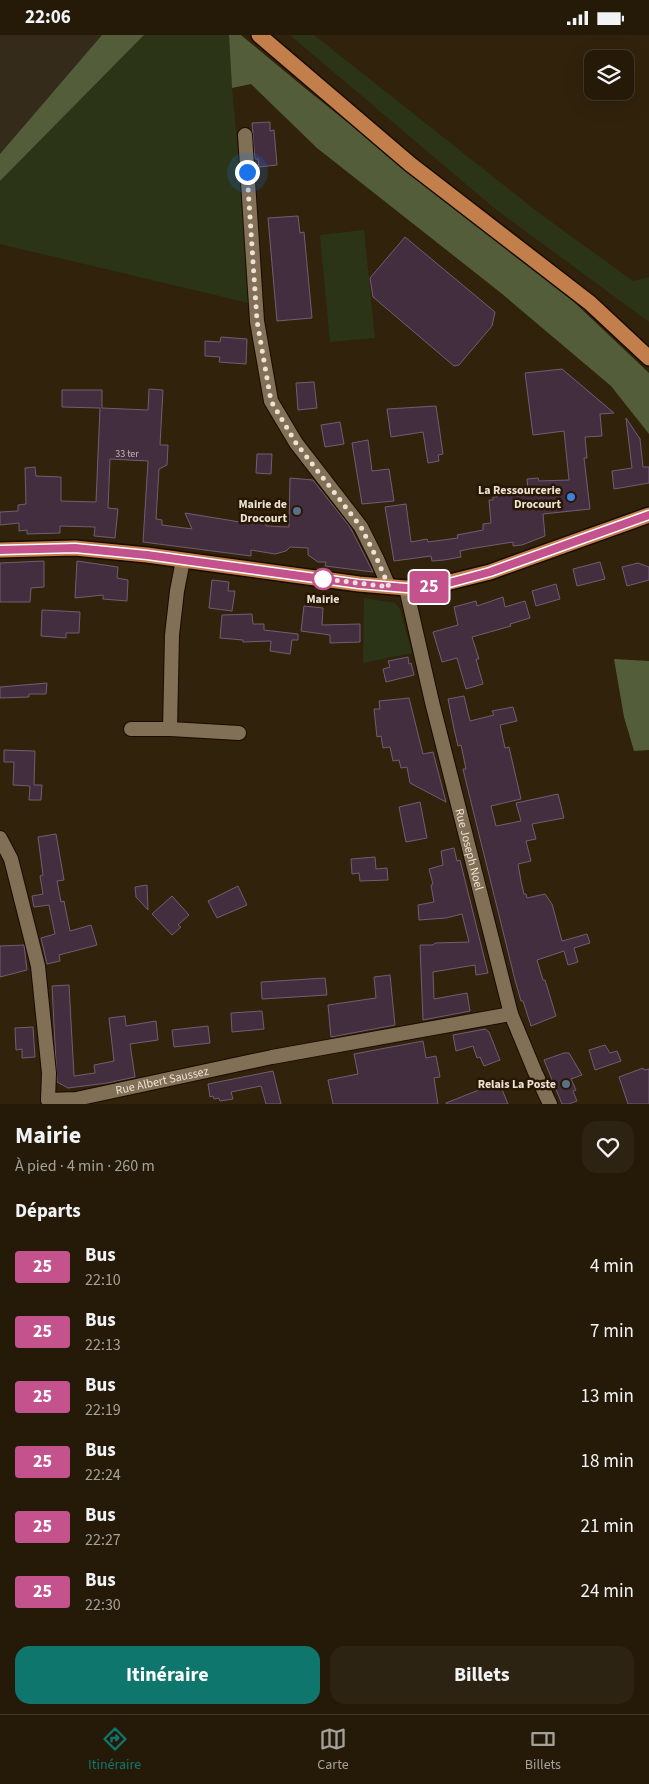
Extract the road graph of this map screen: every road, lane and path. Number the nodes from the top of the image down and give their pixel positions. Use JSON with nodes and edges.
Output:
{"nodes":[{"id":1,"x":259,"y":35,"type":"edge"},
{"id":2,"x":245,"y":135,"type":"dead end"},
{"id":3,"x":590,"y":303,"type":"junction"},
{"id":4,"x":649,"y":341,"type":"edge"},
{"id":5,"x":649,"y":358,"type":"edge"},
{"id":6,"x":649,"y":515,"type":"edge"},
{"id":7,"x":0,"y":550,"type":"edge"},
{"id":8,"x":183,"y":560,"type":"junction"},
{"id":9,"x":389,"y":587,"type":"junction"},
{"id":10,"x":406,"y":588,"type":"junction"},
{"id":11,"x":131,"y":729,"type":"dead end"},
{"id":12,"x":170,"y":729,"type":"junction"},
{"id":13,"x":239,"y":733,"type":"dead end"},
{"id":14,"x":0,"y":838,"type":"edge"},
{"id":15,"x":511,"y":1014,"type":"junction"},
{"id":16,"x":45,"y":1102,"type":"edge"},
{"id":17,"x":550,"y":1104,"type":"edge"}],
"edges":[{"from":1,"to":3,"type":"main road"},
{"from":2,"to":9,"type":"street"},
{"from":3,"to":4,"type":"main road"},
{"from":3,"to":5,"type":"main road"},
{"from":6,"to":10,"type":"main road"},
{"from":7,"to":8,"type":"main road"},
{"from":8,"to":9,"type":"main road"},
{"from":8,"to":12,"type":"street"},
{"from":9,"to":10,"type":"main road"},
{"from":10,"to":15,"type":"street","name":"Rue Joseph Noel"},
{"from":11,"to":12,"type":"street"},
{"from":12,"to":13,"type":"street"},
{"from":14,"to":16,"type":"street","name":"Rue Albert Saussez"},
{"from":15,"to":16,"type":"street","name":"Rue Albert Saussez"},
{"from":15,"to":17,"type":"street","name":"Rue Joseph Noel"}]}
